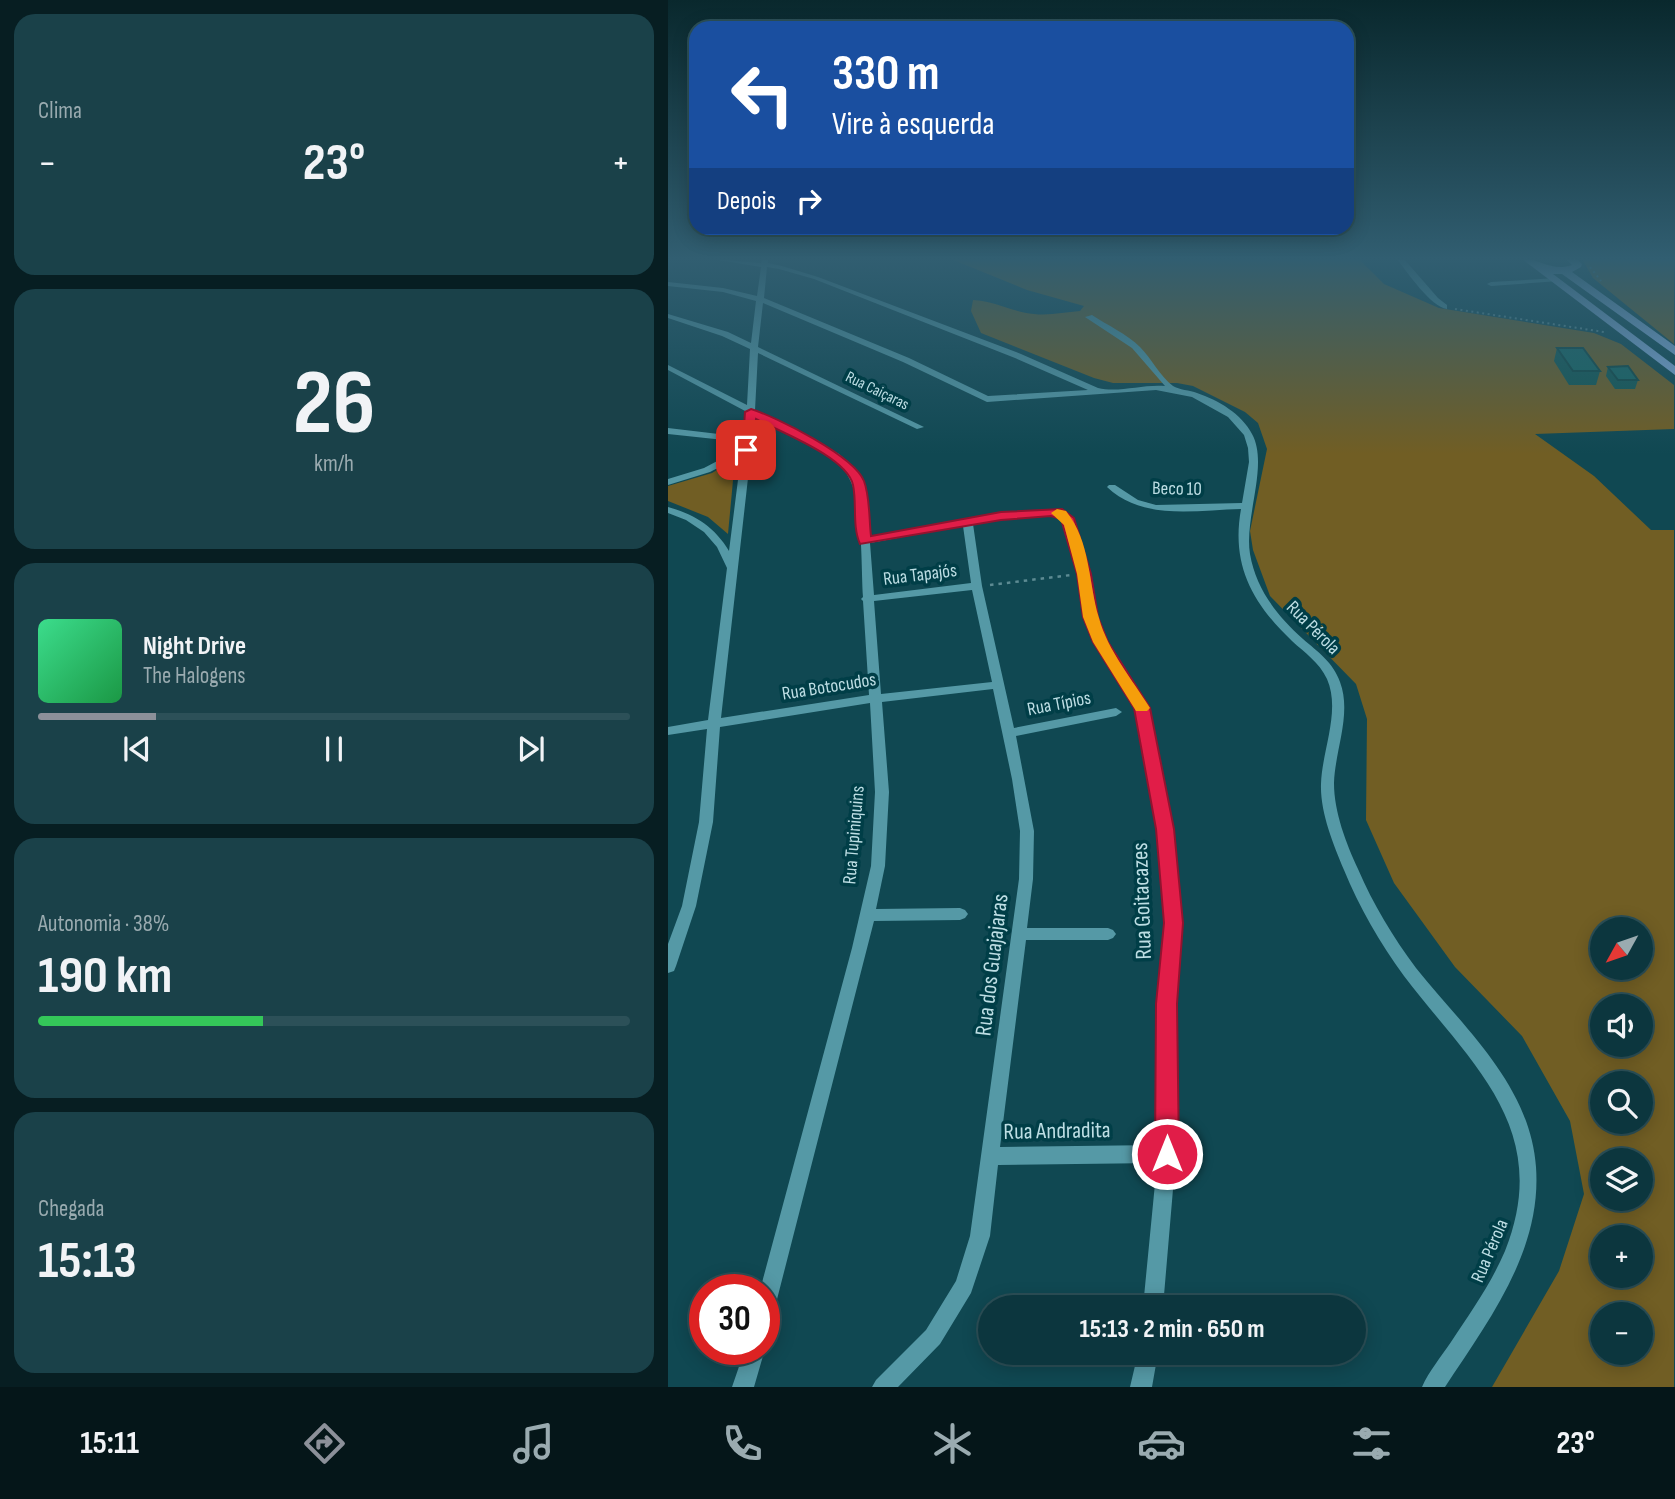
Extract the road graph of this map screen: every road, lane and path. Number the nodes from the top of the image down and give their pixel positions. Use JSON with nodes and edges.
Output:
{"nodes":[{"id":1,"x":692,"y":324,"type":"edge"},
{"id":2,"x":758,"y":324,"type":"edge"},
{"id":3,"x":819,"y":324,"type":"edge"},
{"id":4,"x":932,"y":324,"type":"edge"},
{"id":5,"x":1100,"y":324,"type":"edge"},
{"id":6,"x":1548,"y":324,"type":"edge"},
{"id":7,"x":1616,"y":324,"type":"edge"},
{"id":8,"x":1638,"y":324,"type":"edge"},
{"id":9,"x":1631,"y":337,"type":"junction"},
{"id":10,"x":754,"y":348,"type":"junction"},
{"id":11,"x":1674,"y":352,"type":"edge"},
{"id":12,"x":668,"y":367,"type":"edge"},
{"id":13,"x":1674,"y":372,"type":"edge"},
{"id":14,"x":1170,"y":387,"type":"junction"},
{"id":15,"x":1104,"y":392,"type":"junction"},
{"id":16,"x":751,"y":412,"type":"junction"},
{"id":17,"x":919,"y":427,"type":"dead end"},
{"id":18,"x":668,"y":431,"type":"edge"},
{"id":19,"x":746,"y":445,"type":"junction"},
{"id":20,"x":668,"y":482,"type":"edge"},
{"id":21,"x":1112,"y":487,"type":"dead end"},
{"id":22,"x":1246,"y":506,"type":"junction"},
{"id":23,"x":668,"y":510,"type":"edge"},
{"id":24,"x":967,"y":521,"type":"junction"},
{"id":25,"x":865,"y":541,"type":"junction"},
{"id":26,"x":733,"y":570,"type":"junction"},
{"id":27,"x":1084,"y":574,"type":"junction"},
{"id":28,"x":977,"y":586,"type":"junction"},
{"id":29,"x":867,"y":599,"type":"junction"},
{"id":30,"x":997,"y":685,"type":"junction"},
{"id":31,"x":877,"y":698,"type":"junction"},
{"id":32,"x":1116,"y":712,"type":"dead end"},
{"id":33,"x":714,"y":725,"type":"junction"},
{"id":34,"x":668,"y":731,"type":"edge"},
{"id":35,"x":1010,"y":733,"type":"junction"},
{"id":36,"x":960,"y":914,"type":"dead end"},
{"id":37,"x":867,"y":915,"type":"junction"},
{"id":38,"x":1020,"y":934,"type":"junction"},
{"id":39,"x":1108,"y":934,"type":"dead end"},
{"id":40,"x":668,"y":966,"type":"edge"},
{"id":41,"x":1167,"y":1154,"type":"junction"},
{"id":42,"x":991,"y":1156,"type":"junction"},
{"id":43,"x":774,"y":1274,"type":"edge"},
{"id":44,"x":1154,"y":1295,"type":"edge"},
{"id":45,"x":749,"y":1365,"type":"edge"},
{"id":46,"x":1146,"y":1365,"type":"edge"},
{"id":47,"x":743,"y":1387,"type":"edge"},
{"id":48,"x":883,"y":1387,"type":"edge"},
{"id":49,"x":1141,"y":1387,"type":"edge"},
{"id":50,"x":1433,"y":1387,"type":"edge"}],
"edges":[{"from":1,"to":10,"type":"street","name":"Rua Caiçaras"},
{"from":2,"to":10,"type":"street"},
{"from":3,"to":15,"type":"street"},
{"from":4,"to":15,"type":"street","name":"Rua Pérola"},
{"from":5,"to":14,"type":"street"},
{"from":6,"to":9,"type":"path"},
{"from":7,"to":9,"type":"main road"},
{"from":8,"to":11,"type":"main road"},
{"from":9,"to":13,"type":"main road"},
{"from":10,"to":16,"type":"street"},
{"from":10,"to":17,"type":"street","name":"Rua Caiçaras"},
{"from":12,"to":16,"type":"street","name":"Rua Tupiniquins"},
{"from":14,"to":15,"type":"street","name":"Rua Pérola"},
{"from":14,"to":22,"type":"street","name":"Rua Pérola"},
{"from":16,"to":19,"type":"street"},
{"from":16,"to":25,"type":"street","name":"Rua Tupiniquins"},
{"from":18,"to":19,"type":"street"},
{"from":19,"to":20,"type":"street"},
{"from":19,"to":26,"type":"street"},
{"from":21,"to":22,"type":"street","name":"Beco 10"},
{"from":22,"to":50,"type":"street","name":"Rua Pérola"},
{"from":23,"to":26,"type":"street"},
{"from":24,"to":25,"type":"street"},
{"from":24,"to":27,"type":"street","name":"Rua Goitacazes"},
{"from":24,"to":28,"type":"street","name":"Rua dos Guajajaras"},
{"from":25,"to":29,"type":"street","name":"Rua Tupiniquins"},
{"from":26,"to":33,"type":"street"},
{"from":27,"to":28,"type":"path"},
{"from":27,"to":41,"type":"street","name":"Rua Goitacazes"},
{"from":28,"to":29,"type":"street","name":"Rua Tapajós"},
{"from":28,"to":30,"type":"street","name":"Rua dos Guajajaras"},
{"from":29,"to":31,"type":"street","name":"Rua Tupiniquins"},
{"from":30,"to":31,"type":"street","name":"Rua Botocudos"},
{"from":30,"to":35,"type":"street","name":"Rua dos Guajajaras"},
{"from":31,"to":33,"type":"street","name":"Rua Botocudos"},
{"from":31,"to":37,"type":"street","name":"Rua Tupiniquins"},
{"from":32,"to":35,"type":"street","name":"Rua Típios"},
{"from":33,"to":34,"type":"street","name":"Rua Botocudos"},
{"from":33,"to":40,"type":"street"},
{"from":35,"to":38,"type":"street","name":"Rua dos Guajajaras"},
{"from":36,"to":37,"type":"street"},
{"from":37,"to":43,"type":"street","name":"Rua Tupiniquins"},
{"from":38,"to":39,"type":"street"},
{"from":38,"to":42,"type":"street","name":"Rua dos Guajajaras"},
{"from":41,"to":42,"type":"street","name":"Rua Andradita"},
{"from":41,"to":44,"type":"street","name":"Rua Goitacazes"},
{"from":42,"to":48,"type":"street","name":"Rua dos Guajajaras"},
{"from":45,"to":47,"type":"street"},
{"from":46,"to":49,"type":"street"}]}
